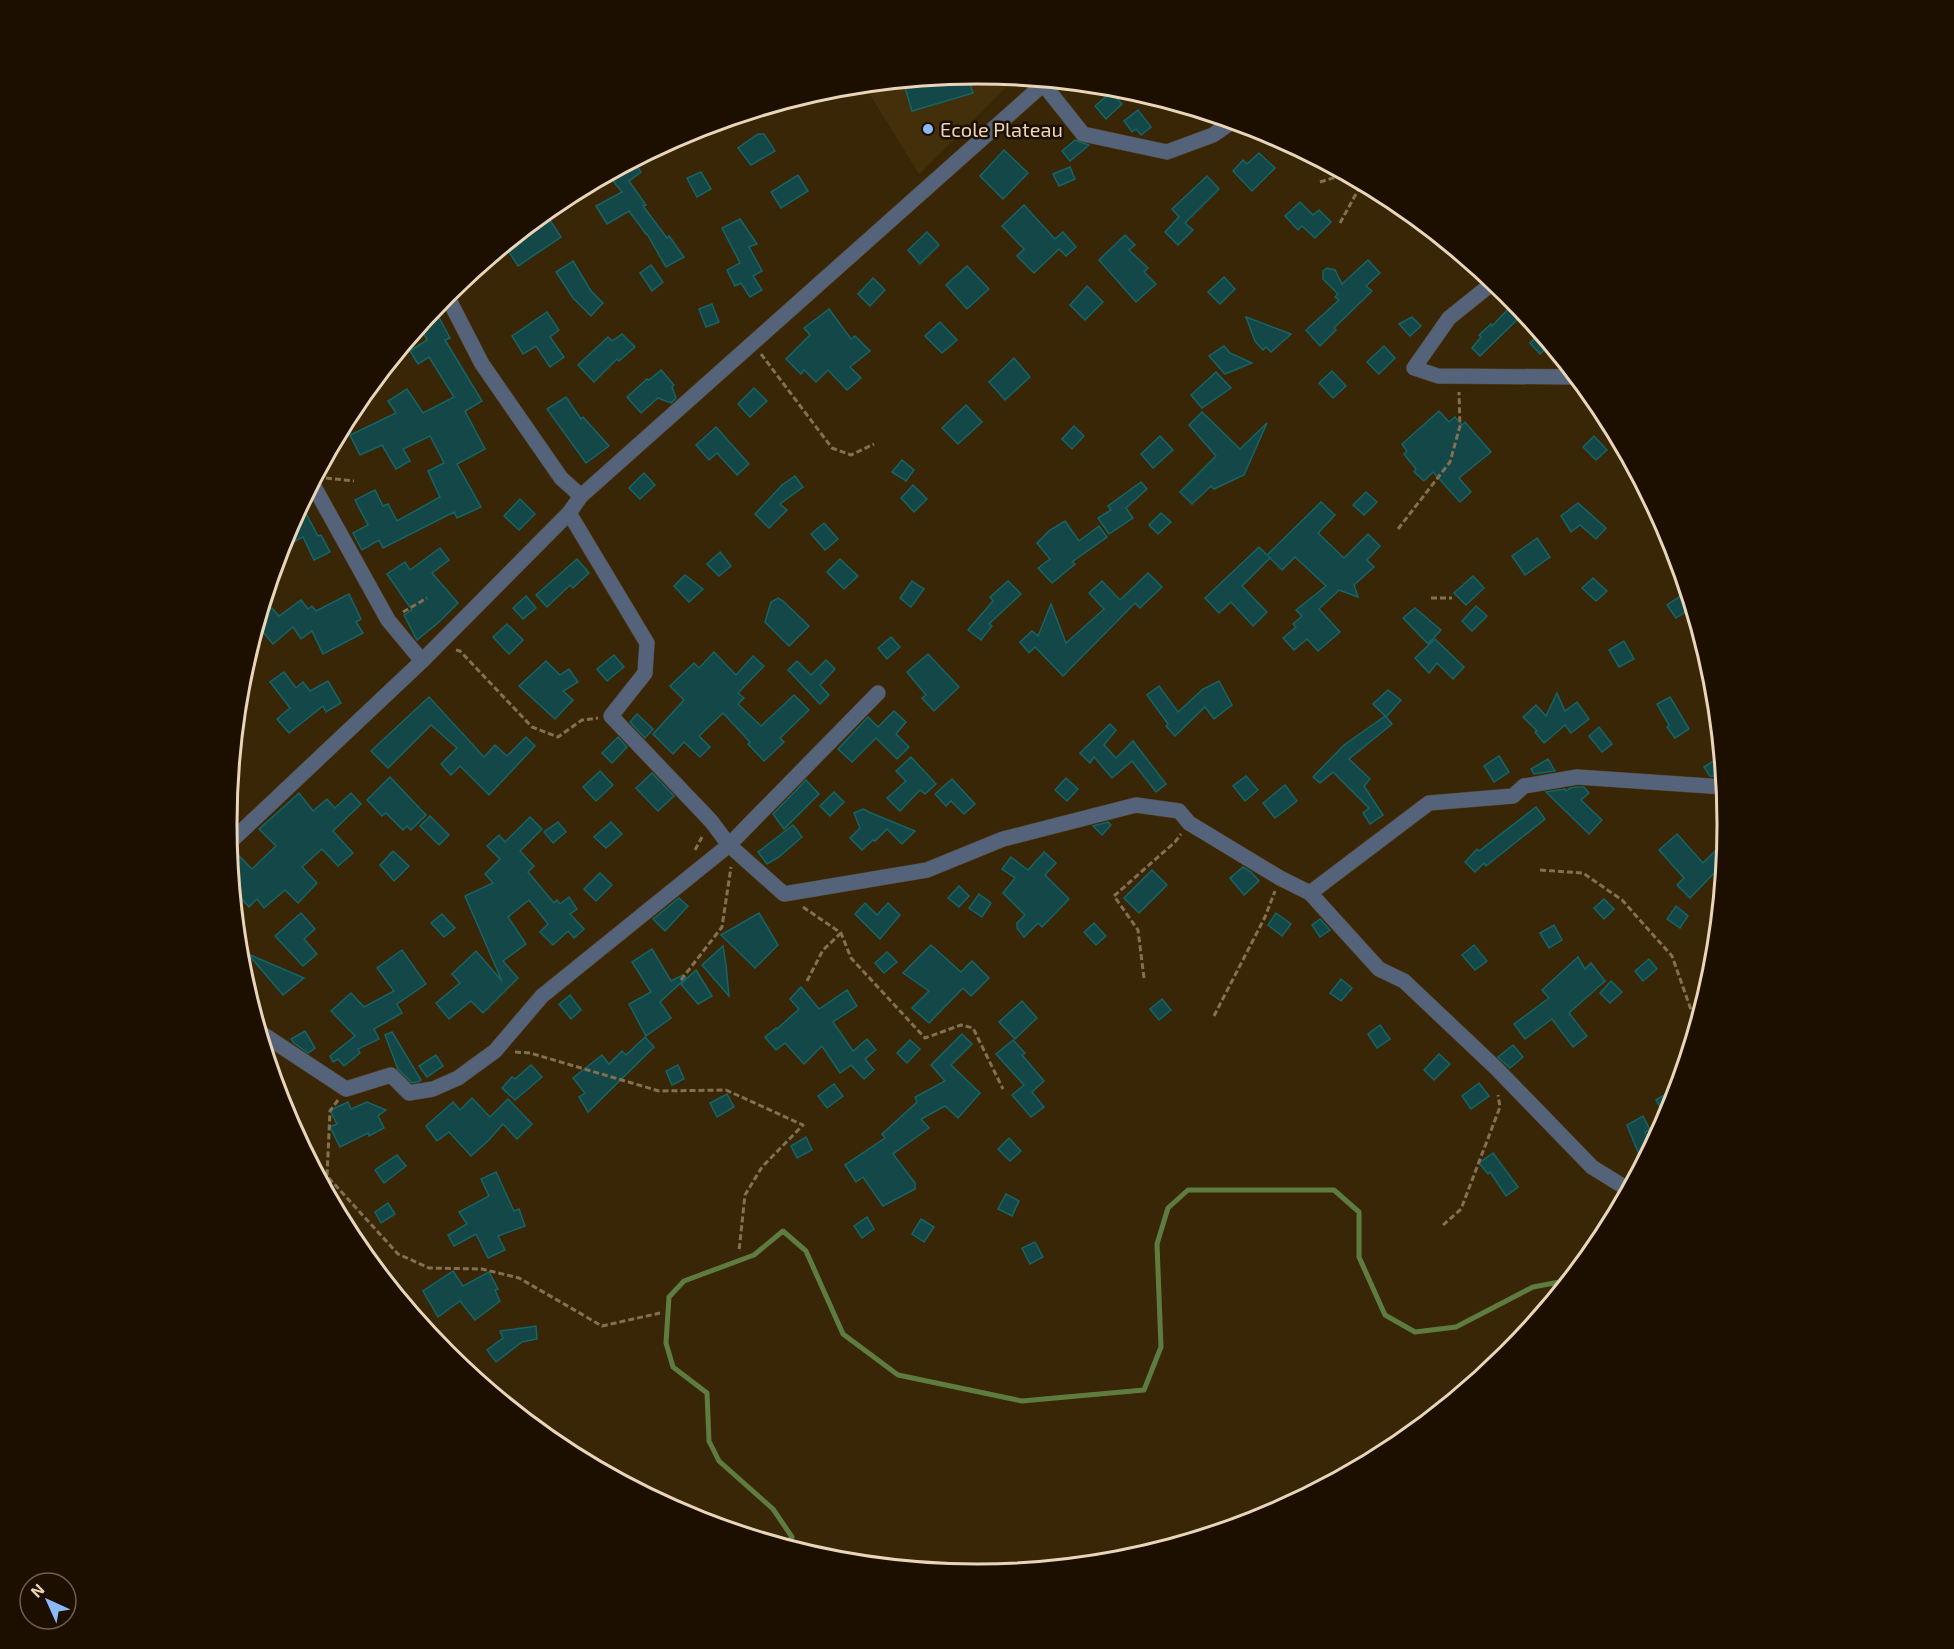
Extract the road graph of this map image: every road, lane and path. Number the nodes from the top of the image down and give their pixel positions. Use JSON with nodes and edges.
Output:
{"nodes":[{"id":1,"x":1039,"y":87,"type":"edge"},
{"id":2,"x":1049,"y":88,"type":"edge"},
{"id":3,"x":1224,"y":127,"type":"edge"},
{"id":4,"x":1336,"y":177,"type":"edge"},
{"id":5,"x":1320,"y":182,"type":"dead end"},
{"id":6,"x":1358,"y":190,"type":"edge"},
{"id":7,"x":1340,"y":223,"type":"dead end"},
{"id":8,"x":1487,"y":288,"type":"edge"},
{"id":9,"x":451,"y":303,"type":"edge"},
{"id":10,"x":753,"y":343,"type":"junction"},
{"id":11,"x":1463,"y":376,"type":"junction"},
{"id":12,"x":1566,"y":377,"type":"edge"},
{"id":13,"x":874,"y":444,"type":"dead end"},
{"id":14,"x":322,"y":481,"type":"edge"},
{"id":15,"x":354,"y":481,"type":"dead end"},
{"id":16,"x":320,"y":484,"type":"edge"},
{"id":17,"x":581,"y":496,"type":"junction"},
{"id":18,"x":569,"y":513,"type":"junction"},
{"id":19,"x":1398,"y":529,"type":"dead end"},
{"id":20,"x":427,"y":598,"type":"dead end"},
{"id":21,"x":1431,"y":598,"type":"dead end"},
{"id":22,"x":1452,"y":598,"type":"dead end"},
{"id":23,"x":388,"y":620,"type":"junction"},
{"id":24,"x":436,"y":646,"type":"junction"},
{"id":25,"x":422,"y":661,"type":"junction"},
{"id":26,"x":878,"y":693,"type":"dead end"},
{"id":27,"x":611,"y":716,"type":"junction"},
{"id":28,"x":1716,"y":786,"type":"edge"},
{"id":29,"x":1189,"y":823,"type":"junction"},
{"id":30,"x":237,"y":835,"type":"edge"},
{"id":31,"x":729,"y":844,"type":"junction"},
{"id":32,"x":1540,"y":870,"type":"dead end"},
{"id":33,"x":1280,"y":878,"type":"junction"},
{"id":34,"x":1310,"y":893,"type":"junction"},
{"id":35,"x":784,"y":894,"type":"junction"},
{"id":36,"x":841,"y":933,"type":"junction"},
{"id":37,"x":1144,"y":978,"type":"dead end"},
{"id":38,"x":681,"y":980,"type":"dead end"},
{"id":39,"x":807,"y":981,"type":"dead end"},
{"id":40,"x":1692,"y":1014,"type":"edge"},
{"id":41,"x":1214,"y":1016,"type":"dead end"},
{"id":42,"x":269,"y":1038,"type":"edge"},
{"id":43,"x":495,"y":1051,"type":"junction"},
{"id":44,"x":1496,"y":1068,"type":"junction"},
{"id":45,"x":346,"y":1089,"type":"junction"},
{"id":46,"x":1003,"y":1089,"type":"dead end"},
{"id":47,"x":1623,"y":1186,"type":"edge"},
{"id":48,"x":1443,"y":1225,"type":"dead end"},
{"id":49,"x":739,"y":1251,"type":"dead end"},
{"id":50,"x":660,"y":1314,"type":"dead end"}],
"edges":[{"from":1,"to":10,"type":"street"},
{"from":2,"to":3,"type":"street"},
{"from":4,"to":5,"type":"path"},
{"from":6,"to":7,"type":"path"},
{"from":8,"to":11,"type":"street"},
{"from":9,"to":17,"type":"street"},
{"from":10,"to":13,"type":"path"},
{"from":10,"to":17,"type":"street"},
{"from":11,"to":12,"type":"street"},
{"from":11,"to":19,"type":"path"},
{"from":14,"to":15,"type":"path"},
{"from":16,"to":23,"type":"street"},
{"from":17,"to":18,"type":"street"},
{"from":18,"to":24,"type":"street"},
{"from":18,"to":27,"type":"street"},
{"from":20,"to":23,"type":"path"},
{"from":21,"to":22,"type":"path"},
{"from":23,"to":25,"type":"street"},
{"from":24,"to":25,"type":"street"},
{"from":24,"to":27,"type":"path"},
{"from":25,"to":30,"type":"street"},
{"from":26,"to":31,"type":"street"},
{"from":27,"to":31,"type":"street"},
{"from":28,"to":34,"type":"street"},
{"from":29,"to":33,"type":"street"},
{"from":29,"to":35,"type":"street"},
{"from":29,"to":37,"type":"path"},
{"from":31,"to":35,"type":"street"},
{"from":31,"to":38,"type":"path"},
{"from":31,"to":43,"type":"street"},
{"from":32,"to":40,"type":"path"},
{"from":33,"to":34,"type":"street"},
{"from":33,"to":41,"type":"path"},
{"from":34,"to":44,"type":"street"},
{"from":35,"to":36,"type":"path"},
{"from":36,"to":39,"type":"path"},
{"from":36,"to":46,"type":"path"},
{"from":42,"to":45,"type":"street"},
{"from":43,"to":45,"type":"street"},
{"from":43,"to":49,"type":"path"},
{"from":44,"to":47,"type":"street"},
{"from":44,"to":48,"type":"path"},
{"from":45,"to":50,"type":"path"}]}
